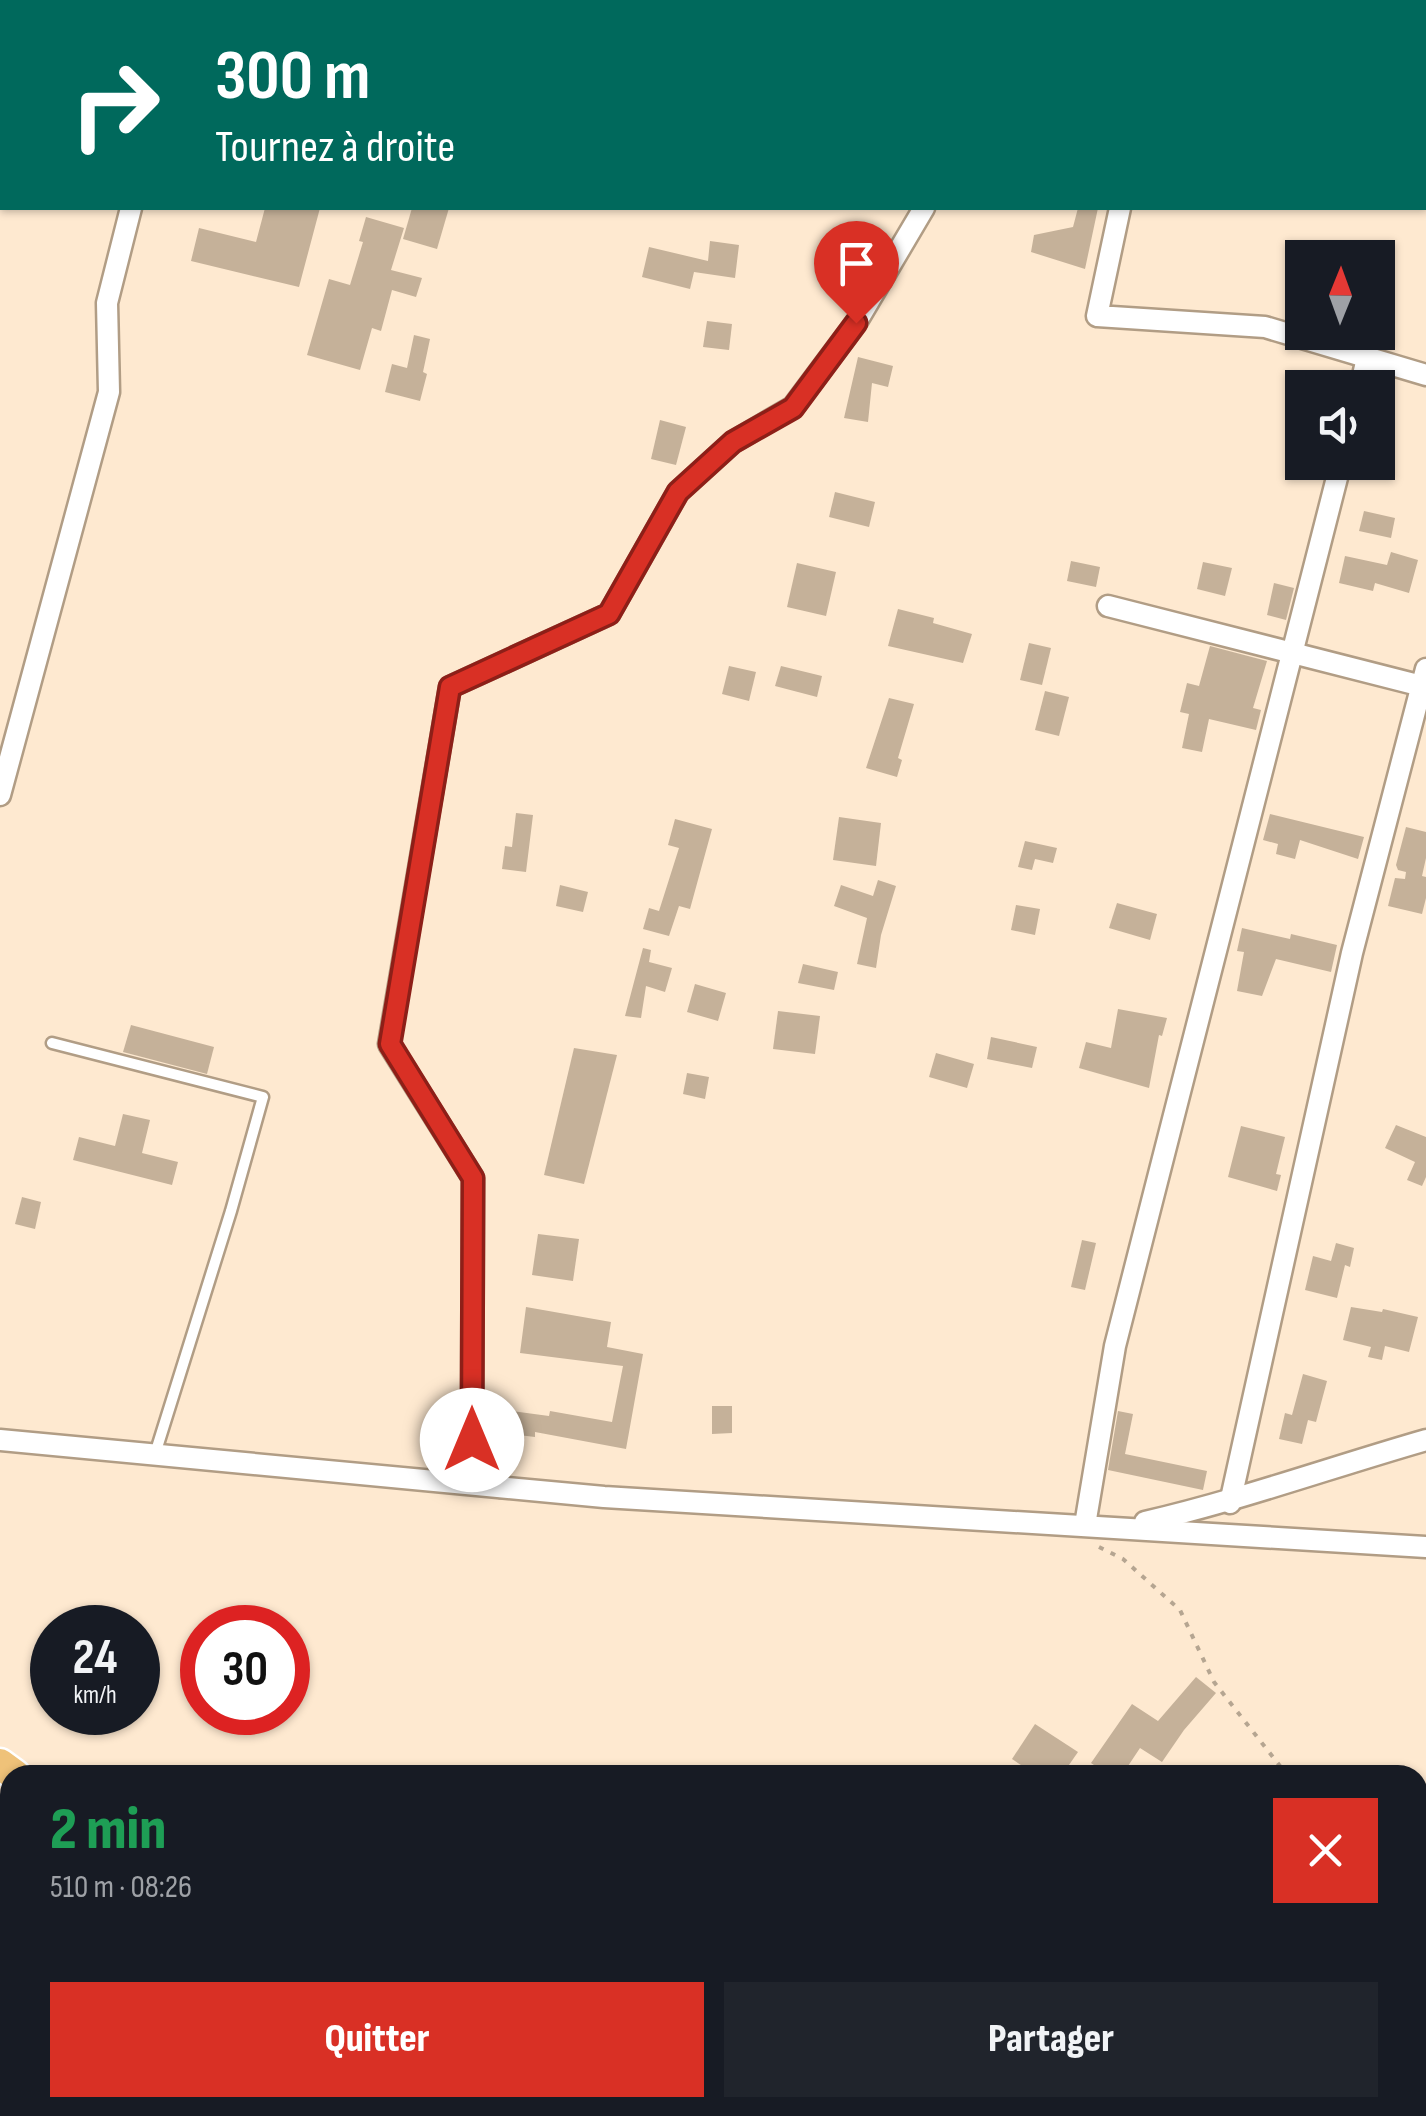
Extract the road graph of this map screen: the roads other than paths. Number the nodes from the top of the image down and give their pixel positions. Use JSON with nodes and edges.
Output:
{"nodes":[{"id":1,"x":130,"y":210,"type":"edge"},
{"id":2,"x":923,"y":210,"type":"edge"},
{"id":3,"x":1120,"y":210,"type":"edge"},
{"id":4,"x":1368,"y":358,"type":"junction"},
{"id":5,"x":1365,"y":370,"type":"edge"},
{"id":6,"x":1426,"y":376,"type":"edge"},
{"id":7,"x":1336,"y":480,"type":"edge"},
{"id":8,"x":1108,"y":606,"type":"dead end"},
{"id":9,"x":1292,"y":652,"type":"junction"},
{"id":10,"x":1425,"y":680,"type":"edge"},
{"id":11,"x":0,"y":795,"type":"edge"},
{"id":12,"x":52,"y":1043,"type":"dead end"},
{"id":13,"x":0,"y":1440,"type":"edge"},
{"id":14,"x":1426,"y":1440,"type":"edge"},
{"id":15,"x":154,"y":1455,"type":"junction"},
{"id":16,"x":501,"y":1487,"type":"junction"},
{"id":17,"x":1230,"y":1502,"type":"junction"},
{"id":18,"x":1124,"y":1527,"type":"junction"},
{"id":19,"x":1088,"y":1534,"type":"junction"},
{"id":20,"x":1426,"y":1547,"type":"edge"}],
"edges":[{"from":1,"to":11,"type":"street"},
{"from":2,"to":16,"type":"street"},
{"from":3,"to":4,"type":"street"},
{"from":4,"to":5,"type":"street"},
{"from":4,"to":6,"type":"street"},
{"from":7,"to":9,"type":"street"},
{"from":8,"to":9,"type":"street"},
{"from":9,"to":10,"type":"street"},
{"from":9,"to":19,"type":"street"},
{"from":10,"to":17,"type":"street"},
{"from":12,"to":15,"type":"lane"},
{"from":13,"to":15,"type":"street"},
{"from":14,"to":17,"type":"street"},
{"from":15,"to":16,"type":"street"},
{"from":16,"to":19,"type":"street"},
{"from":17,"to":18,"type":"street"},
{"from":18,"to":19,"type":"street"},
{"from":18,"to":20,"type":"street"}]}
